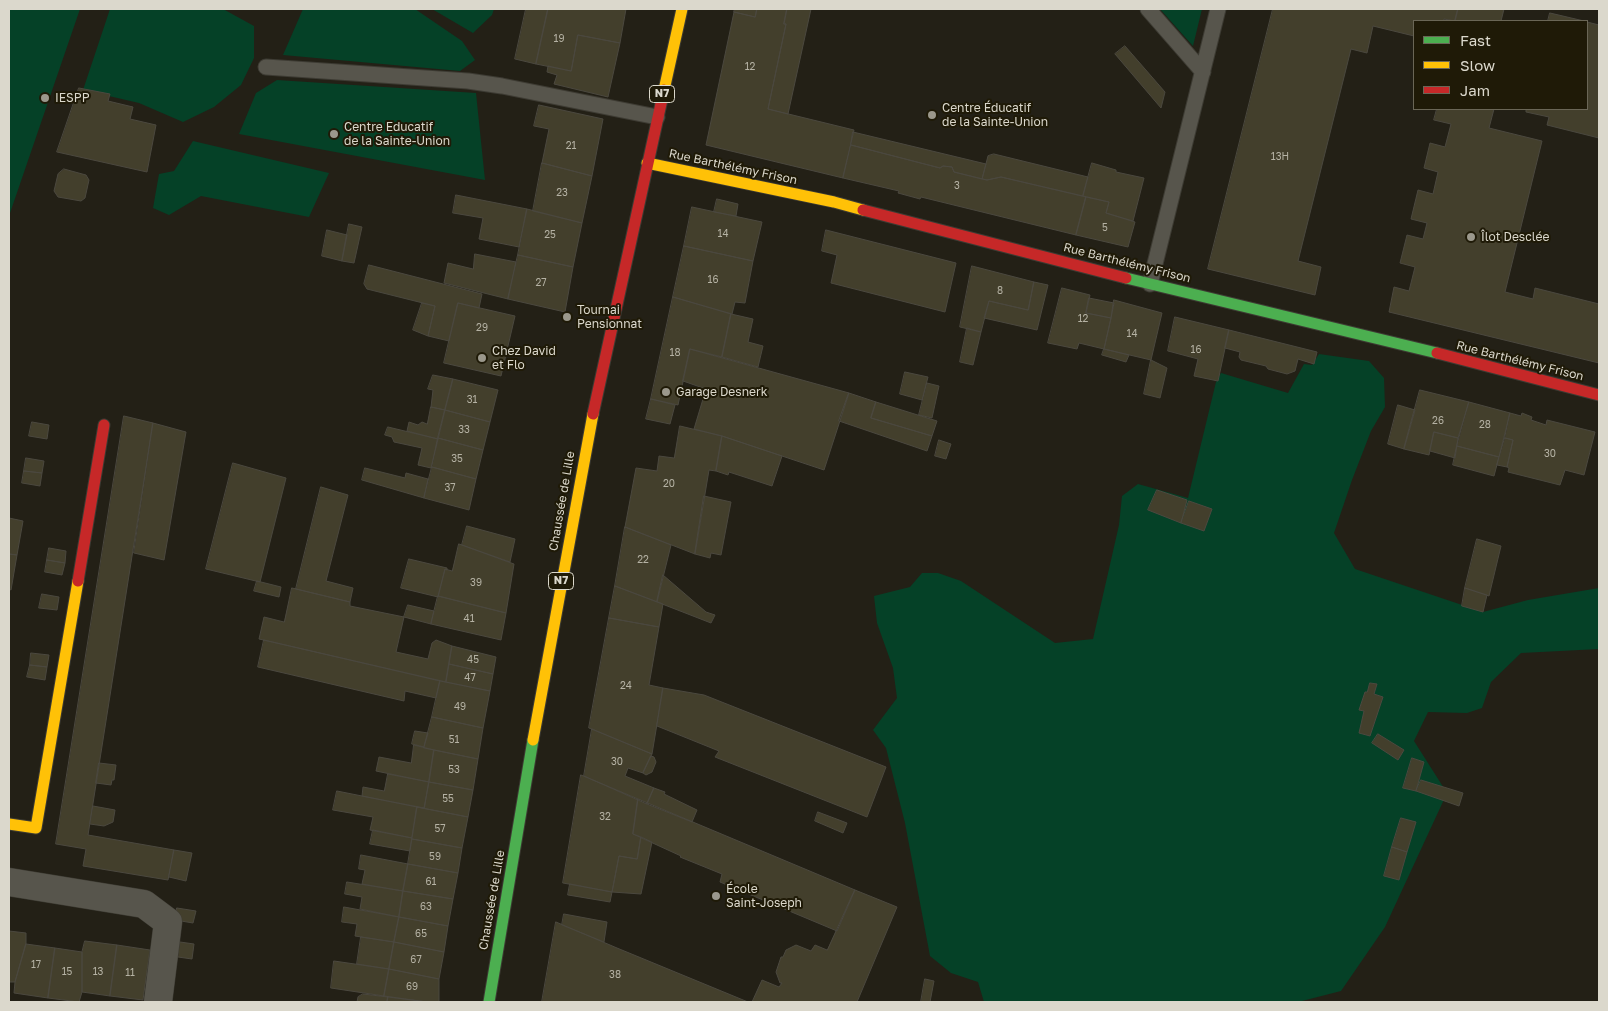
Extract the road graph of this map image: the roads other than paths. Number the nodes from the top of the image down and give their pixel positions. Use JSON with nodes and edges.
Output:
{"nodes":[{"id":1,"x":682,"y":9,"type":"edge"},
{"id":2,"x":696,"y":9,"type":"edge"},
{"id":3,"x":1148,"y":9,"type":"edge"},
{"id":4,"x":1218,"y":9,"type":"edge"},
{"id":5,"x":679,"y":26,"type":"junction"},
{"id":6,"x":266,"y":67,"type":"dead end"},
{"id":7,"x":1203,"y":72,"type":"junction"},
{"id":8,"x":657,"y":116,"type":"junction"},
{"id":9,"x":647,"y":163,"type":"junction"},
{"id":10,"x":1150,"y":284,"type":"junction"},
{"id":11,"x":1599,"y":395,"type":"edge"},
{"id":12,"x":104,"y":425,"type":"dead end"},
{"id":13,"x":9,"y":824,"type":"edge"},
{"id":14,"x":9,"y":882,"type":"edge"},
{"id":15,"x":158,"y":1002,"type":"edge"},
{"id":16,"x":490,"y":1002,"type":"edge"}],
"edges":[{"from":1,"to":5,"type":"street","name":"Chaussée de Lille","number":"N7"},
{"from":2,"to":5,"type":"lane"},
{"from":3,"to":7,"type":"lane"},
{"from":4,"to":7,"type":"lane"},
{"from":5,"to":8,"type":"street","name":"Chaussée de Lille","number":"N7"},
{"from":6,"to":8,"type":"lane"},
{"from":7,"to":10,"type":"lane"},
{"from":8,"to":9,"type":"street","name":"Chaussée de Lille","number":"N7"},
{"from":9,"to":10,"type":"street","name":"Rue Barthélémy Frison"},
{"from":9,"to":16,"type":"street","name":"Chaussée de Lille","number":"N7"},
{"from":10,"to":11,"type":"street","name":"Rue Barthélémy Frison"},
{"from":12,"to":13,"type":"street"},
{"from":14,"to":15,"type":"street"}]}
